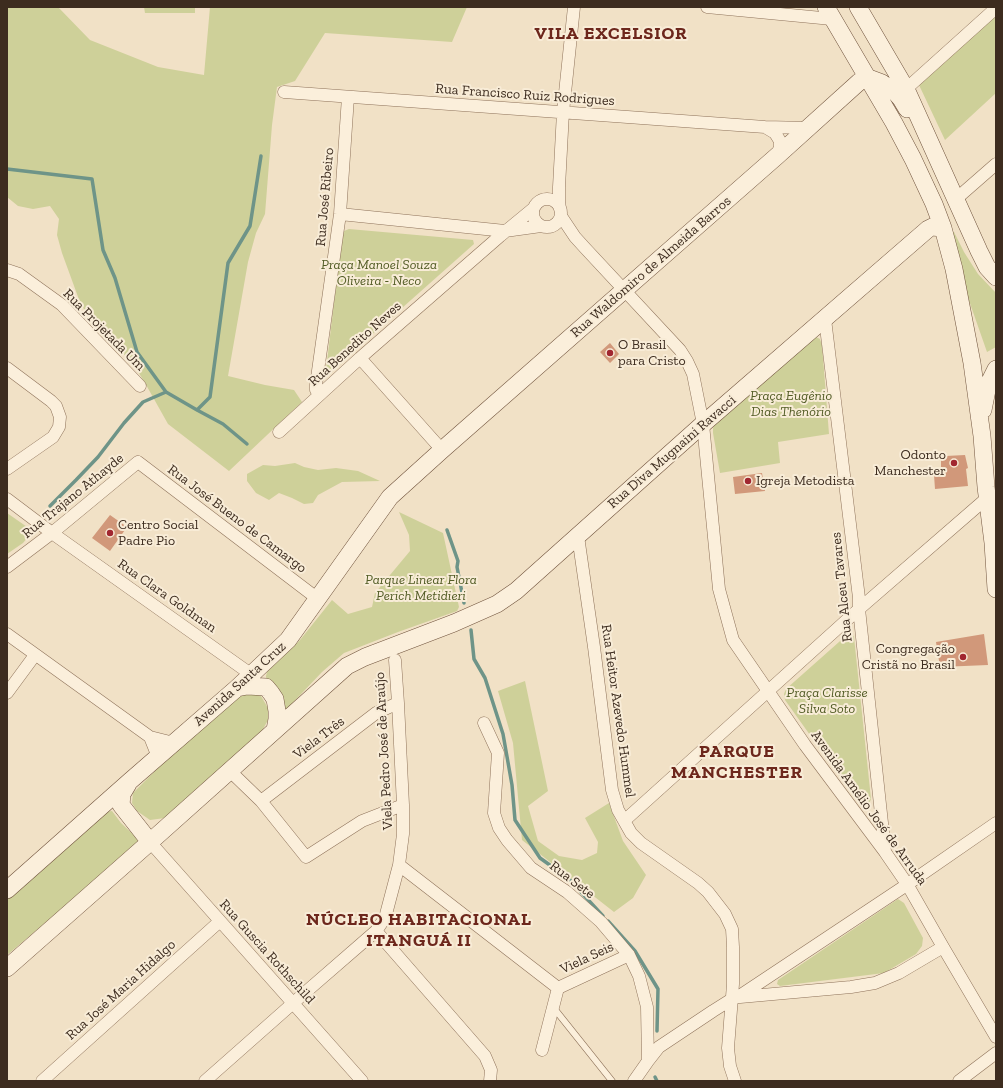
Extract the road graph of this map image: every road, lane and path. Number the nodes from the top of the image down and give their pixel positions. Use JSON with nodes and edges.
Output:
{"nodes":[{"id":1,"x":574,"y":7,"type":"edge"},
{"id":2,"x":708,"y":7,"type":"edge"},
{"id":3,"x":858,"y":7,"type":"edge"},
{"id":4,"x":996,"y":8,"type":"edge"},
{"id":5,"x":831,"y":11,"type":"edge"},
{"id":6,"x":862,"y":75,"type":"junction"},
{"id":7,"x":906,"y":89,"type":"junction"},
{"id":8,"x":284,"y":92,"type":"dead end"},
{"id":9,"x":348,"y":97,"type":"junction"},
{"id":10,"x":563,"y":112,"type":"junction"},
{"id":11,"x":765,"y":127,"type":"junction"},
{"id":12,"x":808,"y":128,"type":"junction"},
{"id":13,"x":777,"y":156,"type":"junction"},
{"id":14,"x":996,"y":164,"type":"edge"},
{"id":15,"x":560,"y":169,"type":"junction"},
{"id":16,"x":945,"y":177,"type":"junction"},
{"id":17,"x":956,"y":199,"type":"junction"},
{"id":18,"x":539,"y":204,"type":"junction"},
{"id":19,"x":560,"y":212,"type":"junction"},
{"id":20,"x":340,"y":214,"type":"junction"},
{"id":21,"x":541,"y":226,"type":"junction"},
{"id":22,"x":943,"y":228,"type":"junction"},
{"id":23,"x":505,"y":231,"type":"junction"},
{"id":24,"x":7,"y":270,"type":"edge"},
{"id":25,"x":996,"y":278,"type":"edge"},
{"id":26,"x":624,"y":290,"type":"junction"},
{"id":27,"x":825,"y":319,"type":"junction"},
{"id":28,"x":360,"y":358,"type":"junction"},
{"id":29,"x":7,"y":368,"type":"edge"},
{"id":30,"x":995,"y":377,"type":"edge"},
{"id":31,"x":140,"y":386,"type":"dead end"},
{"id":32,"x":319,"y":395,"type":"junction"},
{"id":33,"x":703,"y":424,"type":"junction"},
{"id":34,"x":279,"y":432,"type":"dead end"},
{"id":35,"x":982,"y":436,"type":"junction"},
{"id":36,"x":442,"y":450,"type":"junction"},
{"id":37,"x":138,"y":462,"type":"joint"},
{"id":38,"x":7,"y":469,"type":"edge"},
{"id":39,"x":987,"y":498,"type":"junction"},
{"id":40,"x":7,"y":499,"type":"edge"},
{"id":41,"x":969,"y":514,"type":"junction"},
{"id":42,"x":990,"y":522,"type":"junction"},
{"id":43,"x":52,"y":533,"type":"junction"},
{"id":44,"x":578,"y":536,"type":"junction"},
{"id":45,"x":7,"y":566,"type":"edge"},
{"id":46,"x":996,"y":589,"type":"edge"},
{"id":47,"x":318,"y":599,"type":"junction"},
{"id":48,"x":860,"y":609,"type":"junction"},
{"id":49,"x":7,"y":634,"type":"edge"},
{"id":50,"x":35,"y":655,"type":"junction"},
{"id":51,"x":388,"y":655,"type":"junction"},
{"id":52,"x":252,"y":675,"type":"junction"},
{"id":53,"x":266,"y":687,"type":"junction"},
{"id":54,"x":237,"y":688,"type":"junction"},
{"id":55,"x":7,"y":692,"type":"edge"},
{"id":56,"x":768,"y":692,"type":"junction"},
{"id":57,"x":398,"y":703,"type":"junction"},
{"id":58,"x":484,"y":723,"type":"dead end"},
{"id":59,"x":275,"y":730,"type":"junction"},
{"id":60,"x":150,"y":737,"type":"junction"},
{"id":61,"x":174,"y":743,"type":"junction"},
{"id":62,"x":158,"y":757,"type":"junction"},
{"id":63,"x":230,"y":771,"type":"junction"},
{"id":64,"x":130,"y":781,"type":"junction"},
{"id":65,"x":261,"y":801,"type":"junction"},
{"id":66,"x":121,"y":805,"type":"junction"},
{"id":67,"x":403,"y":805,"type":"junction"},
{"id":68,"x":624,"y":821,"type":"junction"},
{"id":69,"x":996,"y":823,"type":"edge"},
{"id":70,"x":169,"y":826,"type":"junction"},
{"id":71,"x":150,"y":842,"type":"junction"},
{"id":72,"x":885,"y":852,"type":"junction"},
{"id":73,"x":399,"y":865,"type":"junction"},
{"id":74,"x":908,"y":884,"type":"junction"},
{"id":75,"x":9,"y":885,"type":"edge"},
{"id":76,"x":219,"y":922,"type":"junction"},
{"id":77,"x":376,"y":931,"type":"junction"},
{"id":78,"x":943,"y":947,"type":"junction"},
{"id":79,"x":629,"y":955,"type":"junction"},
{"id":80,"x":7,"y":968,"type":"edge"},
{"id":81,"x":733,"y":984,"type":"junction"},
{"id":82,"x":756,"y":985,"type":"junction"},
{"id":83,"x":558,"y":988,"type":"junction"},
{"id":84,"x":772,"y":994,"type":"junction"},
{"id":85,"x":735,"y":998,"type":"junction"},
{"id":86,"x":293,"y":1003,"type":"junction"},
{"id":87,"x":553,"y":1007,"type":"junction"},
{"id":88,"x":713,"y":1011,"type":"junction"},
{"id":89,"x":730,"y":1021,"type":"junction"},
{"id":90,"x":996,"y":1037,"type":"edge"},
{"id":91,"x":542,"y":1050,"type":"dead end"},
{"id":92,"x":996,"y":1053,"type":"edge"},
{"id":93,"x":648,"y":1060,"type":"junction"},
{"id":94,"x":42,"y":1081,"type":"edge"},
{"id":95,"x":206,"y":1081,"type":"edge"},
{"id":96,"x":362,"y":1081,"type":"edge"},
{"id":97,"x":490,"y":1081,"type":"edge"},
{"id":98,"x":612,"y":1081,"type":"edge"},
{"id":99,"x":634,"y":1081,"type":"edge"},
{"id":100,"x":735,"y":1081,"type":"edge"},
{"id":101,"x":959,"y":1081,"type":"edge"}],
"edges":[{"from":1,"to":10,"type":"street"},
{"from":2,"to":5,"type":"street"},
{"from":3,"to":7,"type":"main road"},
{"from":4,"to":7,"type":"street"},
{"from":5,"to":6,"type":"main road"},
{"from":6,"to":12,"type":"main road","name":"Rua Waldomiro de Almeida Barros"},
{"from":6,"to":16,"type":"main road"},
{"from":6,"to":22,"type":"main road"},
{"from":7,"to":16,"type":"main road"},
{"from":8,"to":9,"type":"street","name":"Rua Francisco Ruiz Rodrigues"},
{"from":9,"to":10,"type":"street","name":"Rua Francisco Ruiz Rodrigues"},
{"from":9,"to":20,"type":"street","name":"Rua José Ribeiro"},
{"from":10,"to":11,"type":"street","name":"Rua Francisco Ruiz Rodrigues"},
{"from":10,"to":15,"type":"street"},
{"from":11,"to":12,"type":"street","name":"Rua Francisco Ruiz Rodrigues"},
{"from":11,"to":13,"type":"street"},
{"from":12,"to":13,"type":"main road","name":"Rua Waldomiro de Almeida Barros"},
{"from":13,"to":26,"type":"main road","name":"Rua Waldomiro de Almeida Barros"},
{"from":14,"to":17,"type":"street"},
{"from":15,"to":18,"type":"street","name":"Rua Benedito Neves"},
{"from":15,"to":19,"type":"street"},
{"from":16,"to":17,"type":"main road"},
{"from":17,"to":25,"type":"main road"},
{"from":18,"to":19,"type":"street","name":"Avenida Amélio José de Arruda"},
{"from":18,"to":21,"type":"street"},
{"from":18,"to":23,"type":"street","name":"Rua Benedito Neves"},
{"from":19,"to":21,"type":"street"},
{"from":19,"to":26,"type":"street","name":"Avenida Amélio José de Arruda"},
{"from":20,"to":23,"type":"street"},
{"from":20,"to":32,"type":"street","name":"Rua José Ribeiro"},
{"from":21,"to":23,"type":"street"},
{"from":22,"to":27,"type":"main road","name":"Rua Diva Mugnaini Ravacci"},
{"from":22,"to":35,"type":"main road"},
{"from":23,"to":28,"type":"street","name":"Rua Benedito Neves"},
{"from":24,"to":31,"type":"street","name":"Rua Projetada Um"},
{"from":26,"to":33,"type":"street","name":"Avenida Amélio José de Arruda"},
{"from":26,"to":36,"type":"main road","name":"Rua Waldomiro de Almeida Barros"},
{"from":27,"to":33,"type":"main road","name":"Rua Diva Mugnaini Ravacci"},
{"from":27,"to":48,"type":"street","name":"Rua Alceu Tavares"},
{"from":28,"to":32,"type":"street","name":"Rua Benedito Neves"},
{"from":28,"to":36,"type":"street"},
{"from":29,"to":38,"type":"street"},
{"from":30,"to":35,"type":"main road"},
{"from":32,"to":34,"type":"street","name":"Rua Benedito Neves"},
{"from":33,"to":44,"type":"main road","name":"Rua Diva Mugnaini Ravacci"},
{"from":33,"to":56,"type":"street","name":"Avenida Amélio José de Arruda"},
{"from":35,"to":39,"type":"main road"},
{"from":36,"to":47,"type":"main road","name":"Avenida Santa Cruz"},
{"from":37,"to":43,"type":"street","name":"Rua Trajano Athayde"},
{"from":37,"to":47,"type":"street","name":"Rua José Bueno de Camargo"},
{"from":39,"to":41,"type":"street"},
{"from":39,"to":42,"type":"main road"},
{"from":40,"to":43,"type":"street","name":"Rua Clara Goldman"},
{"from":41,"to":42,"type":"street"},
{"from":41,"to":48,"type":"street"},
{"from":42,"to":46,"type":"main road"},
{"from":43,"to":45,"type":"street","name":"Rua Trajano Athayde"},
{"from":43,"to":52,"type":"street","name":"Rua Clara Goldman"},
{"from":44,"to":51,"type":"main road","name":"Rua Diva Mugnaini Ravacci"},
{"from":44,"to":68,"type":"street","name":"Rua Heitor Azevedo Hummel"},
{"from":47,"to":52,"type":"main road","name":"Avenida Santa Cruz"},
{"from":48,"to":56,"type":"street"},
{"from":48,"to":72,"type":"street","name":"Rua Alceu Tavares"},
{"from":49,"to":50,"type":"street"},
{"from":50,"to":55,"type":"street"},
{"from":50,"to":60,"type":"street"},
{"from":51,"to":57,"type":"street","name":"Viela Pedro José de Araújo"},
{"from":51,"to":59,"type":"main road"},
{"from":52,"to":53,"type":"main road"},
{"from":52,"to":54,"type":"main road","name":"Avenida Santa Cruz"},
{"from":53,"to":54,"type":"main road"},
{"from":53,"to":59,"type":"main road"},
{"from":54,"to":61,"type":"main road","name":"Avenida Santa Cruz"},
{"from":56,"to":68,"type":"street"},
{"from":56,"to":72,"type":"street","name":"Avenida Amélio José de Arruda"},
{"from":57,"to":65,"type":"street","name":"Viela Três"},
{"from":57,"to":67,"type":"street","name":"Viela Pedro José de Araújo"},
{"from":58,"to":79,"type":"street","name":"Rua Sete"},
{"from":59,"to":63,"type":"main road"},
{"from":60,"to":61,"type":"street"},
{"from":60,"to":62,"type":"street"},
{"from":61,"to":62,"type":"main road","name":"Avenida Santa Cruz"},
{"from":62,"to":64,"type":"main road","name":"Avenida Santa Cruz"},
{"from":63,"to":65,"type":"street"},
{"from":63,"to":70,"type":"main road"},
{"from":64,"to":66,"type":"main road"},
{"from":64,"to":75,"type":"main road","name":"Avenida Santa Cruz"},
{"from":65,"to":67,"type":"street"},
{"from":66,"to":70,"type":"main road"},
{"from":66,"to":71,"type":"main road"},
{"from":67,"to":73,"type":"street","name":"Viela Pedro José de Araújo"},
{"from":68,"to":81,"type":"street","name":"Rua Heitor Azevedo Hummel"},
{"from":69,"to":74,"type":"street"},
{"from":70,"to":71,"type":"main road"},
{"from":71,"to":76,"type":"street","name":"Rua Guscia Rothschild"},
{"from":71,"to":80,"type":"main road"},
{"from":72,"to":74,"type":"street","name":"Avenida Amélio José de Arruda"},
{"from":73,"to":77,"type":"street","name":"Viela Pedro José de Araújo"},
{"from":73,"to":83,"type":"street"},
{"from":74,"to":78,"type":"street","name":"Avenida Amélio José de Arruda"},
{"from":74,"to":82,"type":"street"},
{"from":76,"to":86,"type":"street","name":"Rua Guscia Rothschild"},
{"from":76,"to":94,"type":"street","name":"Rua José Maria Hidalgo"},
{"from":77,"to":86,"type":"street","name":"Viela Pedro José de Araújo"},
{"from":77,"to":97,"type":"street"},
{"from":78,"to":84,"type":"street"},
{"from":78,"to":90,"type":"street","name":"Avenida Amélio José de Arruda"},
{"from":79,"to":83,"type":"street","name":"Viela Seis"},
{"from":79,"to":93,"type":"street","name":"Rua Sete"},
{"from":81,"to":82,"type":"street"},
{"from":81,"to":85,"type":"street","name":"Rua Heitor Azevedo Hummel"},
{"from":82,"to":84,"type":"street"},
{"from":82,"to":85,"type":"street"},
{"from":83,"to":87,"type":"street"},
{"from":84,"to":85,"type":"street"},
{"from":85,"to":88,"type":"street"},
{"from":85,"to":89,"type":"street","name":"Rua Heitor Azevedo Hummel"},
{"from":86,"to":95,"type":"street","name":"Viela Pedro José de Araújo"},
{"from":86,"to":96,"type":"street","name":"Rua Guscia Rothschild"},
{"from":87,"to":91,"type":"street"},
{"from":87,"to":98,"type":"lane"},
{"from":88,"to":89,"type":"street"},
{"from":88,"to":93,"type":"street"},
{"from":89,"to":100,"type":"street","name":"Rua Heitor Azevedo Hummel"},
{"from":92,"to":101,"type":"street"},
{"from":93,"to":99,"type":"street"}]}
